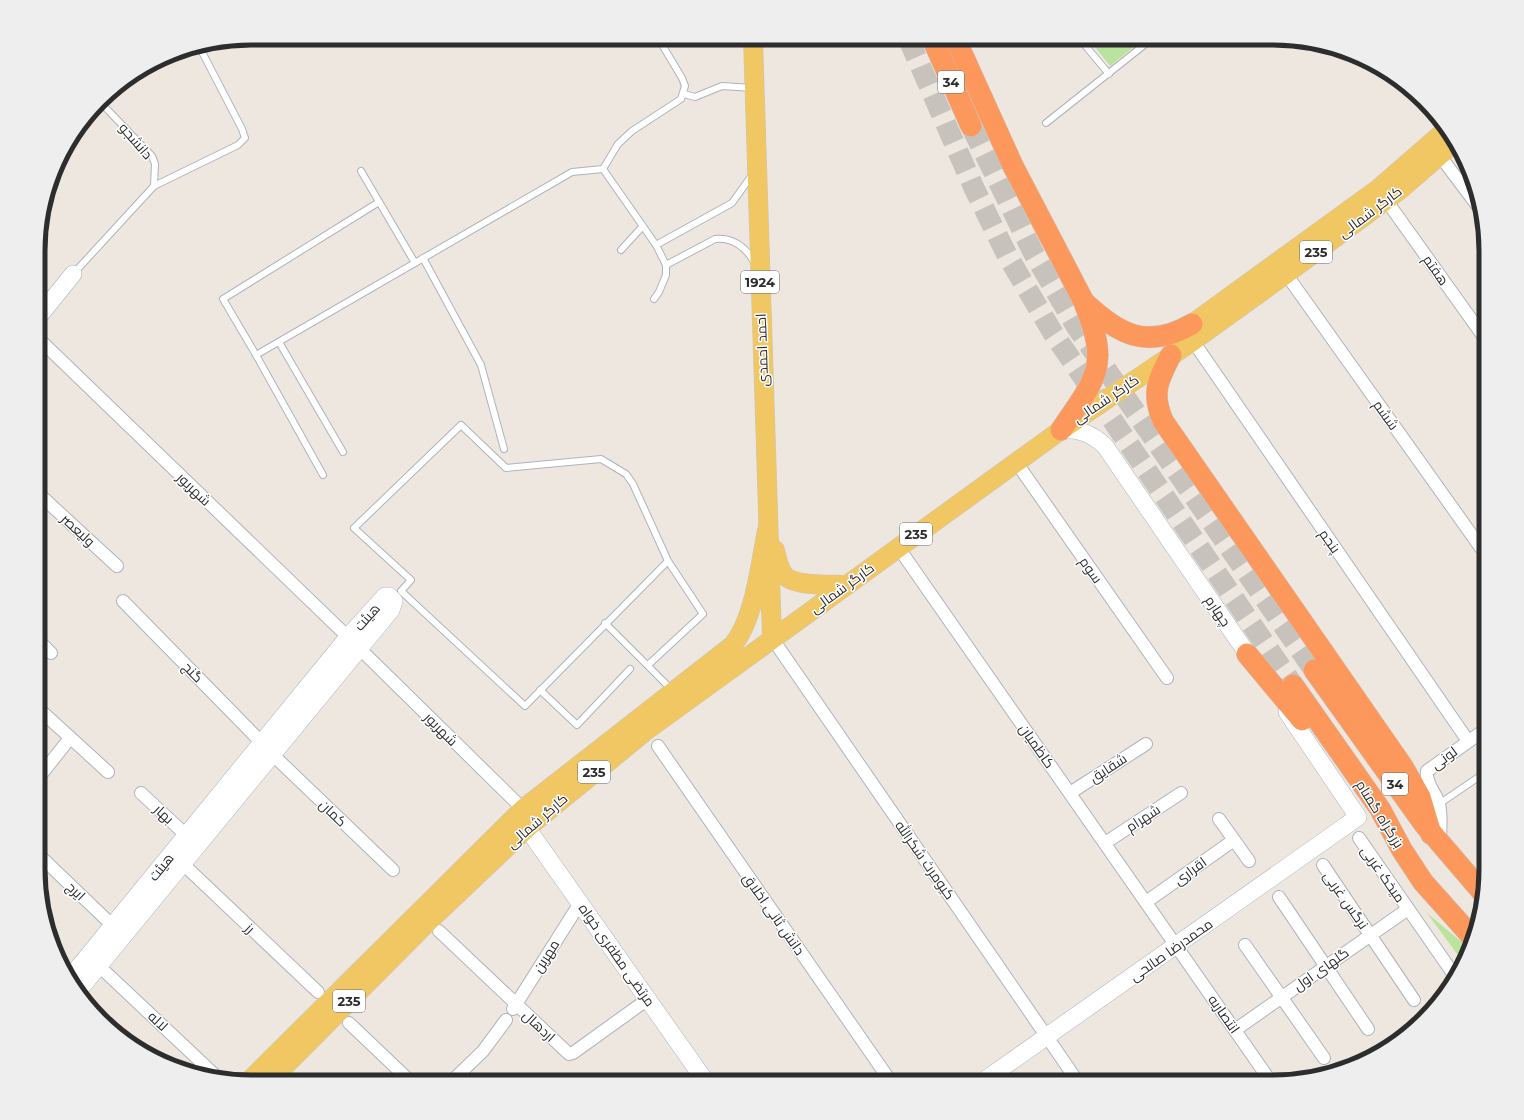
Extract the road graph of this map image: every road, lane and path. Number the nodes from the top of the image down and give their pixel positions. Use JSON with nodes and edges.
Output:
{"nodes":[{"id":1,"x":662,"y":45,"type":"edge"},
{"id":2,"x":753,"y":45,"type":"edge"},
{"id":3,"x":935,"y":45,"type":"edge"},
{"id":4,"x":958,"y":45,"type":"edge"},
{"id":5,"x":1084,"y":45,"type":"edge"},
{"id":6,"x":1144,"y":45,"type":"edge"},
{"id":7,"x":202,"y":51,"type":"edge"},
{"id":8,"x":1109,"y":74,"type":"junction"},
{"id":9,"x":754,"y":88,"type":"junction"},
{"id":10,"x":684,"y":94,"type":"junction"},
{"id":11,"x":104,"y":106,"type":"edge"},
{"id":12,"x":1046,"y":123,"type":"dead end"},
{"id":13,"x":971,"y":126,"type":"tunnel mouth"},
{"id":14,"x":1442,"y":134,"type":"edge"},
{"id":15,"x":1450,"y":147,"type":"edge"},
{"id":16,"x":1440,"y":156,"type":"junction"},
{"id":17,"x":757,"y":166,"type":"junction"},
{"id":18,"x":603,"y":169,"type":"junction"},
{"id":19,"x":361,"y":171,"type":"dead end"},
{"id":20,"x":154,"y":186,"type":"junction"},
{"id":21,"x":1472,"y":199,"type":"edge"},
{"id":22,"x":1386,"y":200,"type":"junction"},
{"id":23,"x":379,"y":202,"type":"junction"},
{"id":24,"x":642,"y":227,"type":"junction"},
{"id":25,"x":656,"y":245,"type":"junction"},
{"id":26,"x":621,"y":250,"type":"dead end"},
{"id":27,"x":423,"y":258,"type":"junction"},
{"id":28,"x":415,"y":263,"type":"junction"},
{"id":29,"x":666,"y":264,"type":"junction"},
{"id":30,"x":760,"y":273,"type":"junction"},
{"id":31,"x":73,"y":274,"type":"joint"},
{"id":32,"x":1286,"y":274,"type":"junction"},
{"id":33,"x":654,"y":299,"type":"dead end"},
{"id":34,"x":1084,"y":302,"type":"junction"},
{"id":35,"x":45,"y":309,"type":"edge"},
{"id":36,"x":1479,"y":330,"type":"edge"},
{"id":37,"x":1192,"y":332,"type":"junction"},
{"id":38,"x":278,"y":342,"type":"junction"},
{"id":39,"x":45,"y":345,"type":"edge"},
{"id":40,"x":256,"y":355,"type":"junction"},
{"id":41,"x":1171,"y":355,"type":"junction"},
{"id":42,"x":1061,"y":430,"type":"junction"},
{"id":43,"x":504,"y":449,"type":"dead end"},
{"id":44,"x":343,"y":452,"type":"dead end"},
{"id":45,"x":1016,"y":462,"type":"junction"},
{"id":46,"x":324,"y":475,"type":"dead end"},
{"id":47,"x":45,"y":500,"type":"edge"},
{"id":48,"x":768,"y":526,"type":"junction"},
{"id":49,"x":1479,"y":545,"type":"edge"},
{"id":50,"x":898,"y":547,"type":"junction"},
{"id":51,"x":668,"y":561,"type":"junction"},
{"id":52,"x":117,"y":566,"type":"dead end"},
{"id":53,"x":846,"y":585,"type":"junction"},
{"id":54,"x":123,"y":601,"type":"dead end"},
{"id":55,"x":605,"y":623,"type":"junction"},
{"id":56,"x":772,"y":638,"type":"junction"},
{"id":57,"x":354,"y":643,"type":"junction"},
{"id":58,"x":45,"y":647,"type":"edge"},
{"id":59,"x":51,"y":653,"type":"dead end"},
{"id":60,"x":1247,"y":654,"type":"junction"},
{"id":61,"x":648,"y":665,"type":"junction"},
{"id":62,"x":630,"y":669,"type":"dead end"},
{"id":63,"x":1314,"y":670,"type":"tunnel mouth"},
{"id":64,"x":1167,"y":678,"type":"dead end"},
{"id":65,"x":1293,"y":685,"type":"tunnel mouth"},
{"id":66,"x":540,"y":690,"type":"junction"},
{"id":67,"x":673,"y":691,"type":"junction"},
{"id":68,"x":45,"y":715,"type":"edge"},
{"id":69,"x":1479,"y":734,"type":"edge"},
{"id":70,"x":70,"y":738,"type":"junction"},
{"id":71,"x":1468,"y":741,"type":"junction"},
{"id":72,"x":1146,"y":744,"type":"dead end"},
{"id":73,"x":658,"y":746,"type":"dead end"},
{"id":74,"x":268,"y":749,"type":"junction"},
{"id":75,"x":45,"y":770,"type":"edge"},
{"id":76,"x":108,"y":772,"type":"dead end"},
{"id":77,"x":1426,"y":777,"type":"junction"},
{"id":78,"x":1479,"y":777,"type":"edge"},
{"id":79,"x":1362,"y":786,"type":"junction"},
{"id":80,"x":1181,"y":792,"type":"dead end"},
{"id":81,"x":1458,"y":792,"type":"junction"},
{"id":82,"x":141,"y":793,"type":"dead end"},
{"id":83,"x":1070,"y":793,"type":"junction"},
{"id":84,"x":1439,"y":804,"type":"junction"},
{"id":85,"x":523,"y":809,"type":"junction"},
{"id":86,"x":1380,"y":809,"type":"junction"},
{"id":87,"x":1358,"y":817,"type":"joint"},
{"id":88,"x":1219,"y":819,"type":"dead end"},
{"id":89,"x":527,"y":828,"type":"junction"},
{"id":90,"x":187,"y":836,"type":"junction"},
{"id":91,"x":1359,"y":838,"type":"dead end"},
{"id":92,"x":1435,"y":839,"type":"junction"},
{"id":93,"x":1234,"y":840,"type":"junction"},
{"id":94,"x":1105,"y":843,"type":"junction"},
{"id":95,"x":45,"y":861,"type":"edge"},
{"id":96,"x":1249,"y":861,"type":"dead end"},
{"id":97,"x":183,"y":864,"type":"junction"},
{"id":98,"x":1322,"y":865,"type":"dead end"},
{"id":99,"x":393,"y":870,"type":"dead end"},
{"id":100,"x":1479,"y":872,"type":"edge"},
{"id":101,"x":1478,"y":888,"type":"edge"},
{"id":102,"x":1279,"y":897,"type":"dead end"},
{"id":103,"x":1146,"y":902,"type":"junction"},
{"id":104,"x":580,"y":903,"type":"junction"},
{"id":105,"x":1408,"y":909,"type":"junction"},
{"id":106,"x":1473,"y":919,"type":"edge"},
{"id":107,"x":113,"y":926,"type":"junction"},
{"id":108,"x":440,"y":931,"type":"dead end"},
{"id":109,"x":1469,"y":933,"type":"edge"},
{"id":110,"x":1370,"y":934,"type":"junction"},
{"id":111,"x":1177,"y":945,"type":"junction"},
{"id":112,"x":1245,"y":945,"type":"dead end"},
{"id":113,"x":1326,"y":965,"type":"junction"},
{"id":114,"x":99,"y":966,"type":"junction"},
{"id":115,"x":1452,"y":972,"type":"dead end"},
{"id":116,"x":74,"y":973,"type":"edge"},
{"id":117,"x":82,"y":986,"type":"edge"},
{"id":118,"x":318,"y":992,"type":"dead end"},
{"id":119,"x":1282,"y":997,"type":"junction"},
{"id":120,"x":648,"y":999,"type":"junction"},
{"id":121,"x":1414,"y":1000,"type":"dead end"},
{"id":122,"x":514,"y":1006,"type":"junction"},
{"id":123,"x":506,"y":1020,"type":"dead end"},
{"id":124,"x":349,"y":1023,"type":"dead end"},
{"id":125,"x":1235,"y":1030,"type":"junction"},
{"id":126,"x":1368,"y":1030,"type":"dead end"},
{"id":127,"x":1046,"y":1037,"type":"junction"},
{"id":128,"x":1324,"y":1058,"type":"dead end"},
{"id":129,"x":210,"y":1071,"type":"edge"},
{"id":130,"x":255,"y":1075,"type":"edge"},
{"id":131,"x":276,"y":1075,"type":"edge"},
{"id":132,"x":404,"y":1075,"type":"edge"},
{"id":133,"x":458,"y":1075,"type":"edge"},
{"id":134,"x":701,"y":1075,"type":"edge"},
{"id":135,"x":886,"y":1075,"type":"edge"},
{"id":136,"x":992,"y":1075,"type":"edge"},
{"id":137,"x":1073,"y":1075,"type":"edge"},
{"id":138,"x":1266,"y":1075,"type":"edge"}],
"edges":[{"from":1,"to":10,"type":"lane"},
{"from":2,"to":9,"type":"main road","name":"احمد احمدی","number":"1924"},
{"from":3,"to":13,"type":"highway","number":"34"},
{"from":4,"to":34,"type":"highway"},
{"from":5,"to":8,"type":"lane"},
{"from":6,"to":8,"type":"lane"},
{"from":7,"to":20,"type":"lane"},
{"from":8,"to":12,"type":"lane"},
{"from":9,"to":10,"type":"lane"},
{"from":9,"to":17,"type":"main road","name":"احمد احمدی","number":"1924"},
{"from":10,"to":18,"type":"lane"},
{"from":11,"to":20,"type":"lane","name":"دانشجو"},
{"from":14,"to":37,"type":"main road","name":"کارگر شمالی","number":"235"},
{"from":15,"to":16,"type":"main road","name":"کارگر شمالی","number":"235"},
{"from":16,"to":21,"type":"street"},
{"from":16,"to":22,"type":"main road","name":"کارگر شمالی","number":"235"},
{"from":17,"to":25,"type":"lane"},
{"from":17,"to":30,"type":"main road","name":"احمد احمدی","number":"1924"},
{"from":18,"to":24,"type":"lane"},
{"from":18,"to":27,"type":"lane"},
{"from":19,"to":23,"type":"lane"},
{"from":20,"to":31,"type":"lane"},
{"from":22,"to":32,"type":"main road","name":"کارگر شمالی","number":"235"},
{"from":22,"to":36,"type":"street","name":"هفتم"},
{"from":23,"to":28,"type":"lane"},
{"from":23,"to":40,"type":"lane"},
{"from":24,"to":25,"type":"lane"},
{"from":24,"to":26,"type":"lane"},
{"from":25,"to":29,"type":"lane"},
{"from":27,"to":28,"type":"lane"},
{"from":27,"to":43,"type":"lane"},
{"from":28,"to":38,"type":"lane"},
{"from":29,"to":30,"type":"lane"},
{"from":29,"to":33,"type":"lane"},
{"from":30,"to":48,"type":"main road","name":"احمد احمدی","number":"1924"},
{"from":31,"to":35,"type":"street"},
{"from":32,"to":37,"type":"main road","name":"کارگر شمالی","number":"235"},
{"from":32,"to":49,"type":"street","name":"ششم"},
{"from":34,"to":37,"type":"highway"},
{"from":34,"to":42,"type":"highway"},
{"from":37,"to":41,"type":"main road","name":"کارگر شمالی","number":"235"},
{"from":37,"to":71,"type":"street","name":"پنجم"},
{"from":38,"to":40,"type":"lane"},
{"from":38,"to":44,"type":"lane"},
{"from":39,"to":57,"type":"street","name":"شهریور"},
{"from":40,"to":46,"type":"lane"},
{"from":41,"to":42,"type":"main road","name":"کارگر شمالی","number":"235"},
{"from":41,"to":92,"type":"highway"},
{"from":42,"to":45,"type":"main road","name":"کارگر شمالی","number":"235"},
{"from":42,"to":60,"type":"street","name":"چهارم"},
{"from":45,"to":50,"type":"main road","name":"کارگر شمالی","number":"235"},
{"from":45,"to":64,"type":"street","name":"سوم"},
{"from":47,"to":52,"type":"street","name":"ولیعصر"},
{"from":48,"to":53,"type":"main road"},
{"from":48,"to":56,"type":"main road","name":"احمد احمدی","number":"1924"},
{"from":48,"to":67,"type":"main road","name":"کارگر شمالی"},
{"from":50,"to":53,"type":"main road","name":"کارگر شمالی","number":"235"},
{"from":50,"to":83,"type":"street","name":"کاظمیان"},
{"from":51,"to":55,"type":"lane"},
{"from":51,"to":61,"type":"lane"},
{"from":51,"to":66,"type":"lane"},
{"from":53,"to":56,"type":"main road","name":"کارگر شمالی","number":"235"},
{"from":54,"to":74,"type":"street","name":"گنج"},
{"from":55,"to":61,"type":"lane"},
{"from":55,"to":66,"type":"lane"},
{"from":56,"to":89,"type":"main road","name":"کارگر شمالی","number":"235"},
{"from":56,"to":127,"type":"street","name":"کیومرث شکرالله"},
{"from":57,"to":74,"type":"street","name":"هیئت"},
{"from":57,"to":85,"type":"street","name":"شهریور"},
{"from":58,"to":59,"type":"street"},
{"from":60,"to":79,"type":"highway"},
{"from":60,"to":87,"type":"street","name":"چهارم"},
{"from":61,"to":67,"type":"lane"},
{"from":62,"to":66,"type":"lane"},
{"from":63,"to":92,"type":"highway","name":"بزرگراه گمنام","number":"34"},
{"from":65,"to":79,"type":"highway","name":"بزرگراه گمنام","number":"34"},
{"from":67,"to":85,"type":"main road","name":"کارگر شمالی"},
{"from":68,"to":70,"type":"street"},
{"from":69,"to":71,"type":"street","name":"لونی"},
{"from":70,"to":75,"type":"street"},
{"from":70,"to":76,"type":"street"},
{"from":71,"to":77,"type":"street","name":"لونی"},
{"from":72,"to":83,"type":"street","name":"شقایق"},
{"from":73,"to":135,"type":"street","name":"دانش ثانی اخلاق"},
{"from":74,"to":90,"type":"street","name":"هیئت"},
{"from":74,"to":97,"type":"street","name":"هیئت"},
{"from":74,"to":99,"type":"street","name":"کمان"},
{"from":77,"to":81,"type":"lane"},
{"from":77,"to":84,"type":"street","name":"لونی"},
{"from":78,"to":81,"type":"lane"},
{"from":79,"to":86,"type":"highway","name":"بزرگراه گمنام","number":"34"},
{"from":80,"to":94,"type":"street","name":"شهرام"},
{"from":81,"to":84,"type":"lane"},
{"from":82,"to":90,"type":"street","name":"بهار"},
{"from":83,"to":94,"type":"street","name":"کاظمیان"},
{"from":84,"to":92,"type":"street","name":"لونی"},
{"from":85,"to":130,"type":"main road","name":"کارگر شمالی"},
{"from":86,"to":106,"type":"highway"},
{"from":86,"to":109,"type":"highway","name":"بزرگراه گمنام","number":"34"},
{"from":87,"to":111,"type":"street","name":"محمدرضا صالحی"},
{"from":88,"to":93,"type":"street"},
{"from":89,"to":104,"type":"street","name":"مرتضی مظفری خواه"},
{"from":89,"to":131,"type":"main road","name":"کارگر شمالی","number":"235"},
{"from":90,"to":107,"type":"street","name":"هیئت"},
{"from":91,"to":105,"type":"street","name":"میخک غربی"},
{"from":92,"to":100,"type":"highway"},
{"from":92,"to":101,"type":"highway","name":"بزرگراه گمنام","number":"34"},
{"from":93,"to":96,"type":"street"},
{"from":93,"to":103,"type":"street","name":"اقراری"},
{"from":94,"to":103,"type":"street","name":"کاظمیان"},
{"from":95,"to":107,"type":"street","name":"ایرج"},
{"from":97,"to":114,"type":"street","name":"هیئت"},
{"from":97,"to":118,"type":"street","name":"رز"},
{"from":98,"to":110,"type":"street","name":"نرگس غربی"},
{"from":102,"to":113,"type":"street"},
{"from":103,"to":111,"type":"street","name":"کاظمیان"},
{"from":104,"to":120,"type":"street","name":"مرتضی مظفری خواه"},
{"from":104,"to":122,"type":"street","name":"مهرین"},
{"from":105,"to":110,"type":"street","name":"گلهای اول"},
{"from":105,"to":115,"type":"street","name":"میخک غربی"},
{"from":107,"to":116,"type":"street","name":"هیئت"},
{"from":108,"to":122,"type":"street","name":"اردهال"},
{"from":110,"to":113,"type":"street","name":"گلهای اول"},
{"from":110,"to":121,"type":"street","name":"نرگس غربی"},
{"from":111,"to":125,"type":"street","name":"انتصاریه"},
{"from":111,"to":127,"type":"street","name":"محمدرضا صالحی"},
{"from":112,"to":119,"type":"street"},
{"from":113,"to":119,"type":"street","name":"گلهای اول"},
{"from":113,"to":126,"type":"street"},
{"from":114,"to":117,"type":"street","name":"هیئت"},
{"from":114,"to":129,"type":"street","name":"لاله"},
{"from":119,"to":125,"type":"street","name":"گلهای اول"},
{"from":119,"to":128,"type":"street"},
{"from":120,"to":122,"type":"street","name":"اردهال"},
{"from":120,"to":134,"type":"street","name":"مرتضی مظفری خواه"},
{"from":123,"to":133,"type":"street"},
{"from":124,"to":132,"type":"street"},
{"from":125,"to":138,"type":"street","name":"انتصاریه"},
{"from":127,"to":136,"type":"street","name":"محمدرضا صالحی"},
{"from":127,"to":137,"type":"street","name":"کیومرث شکرالله"}]}
